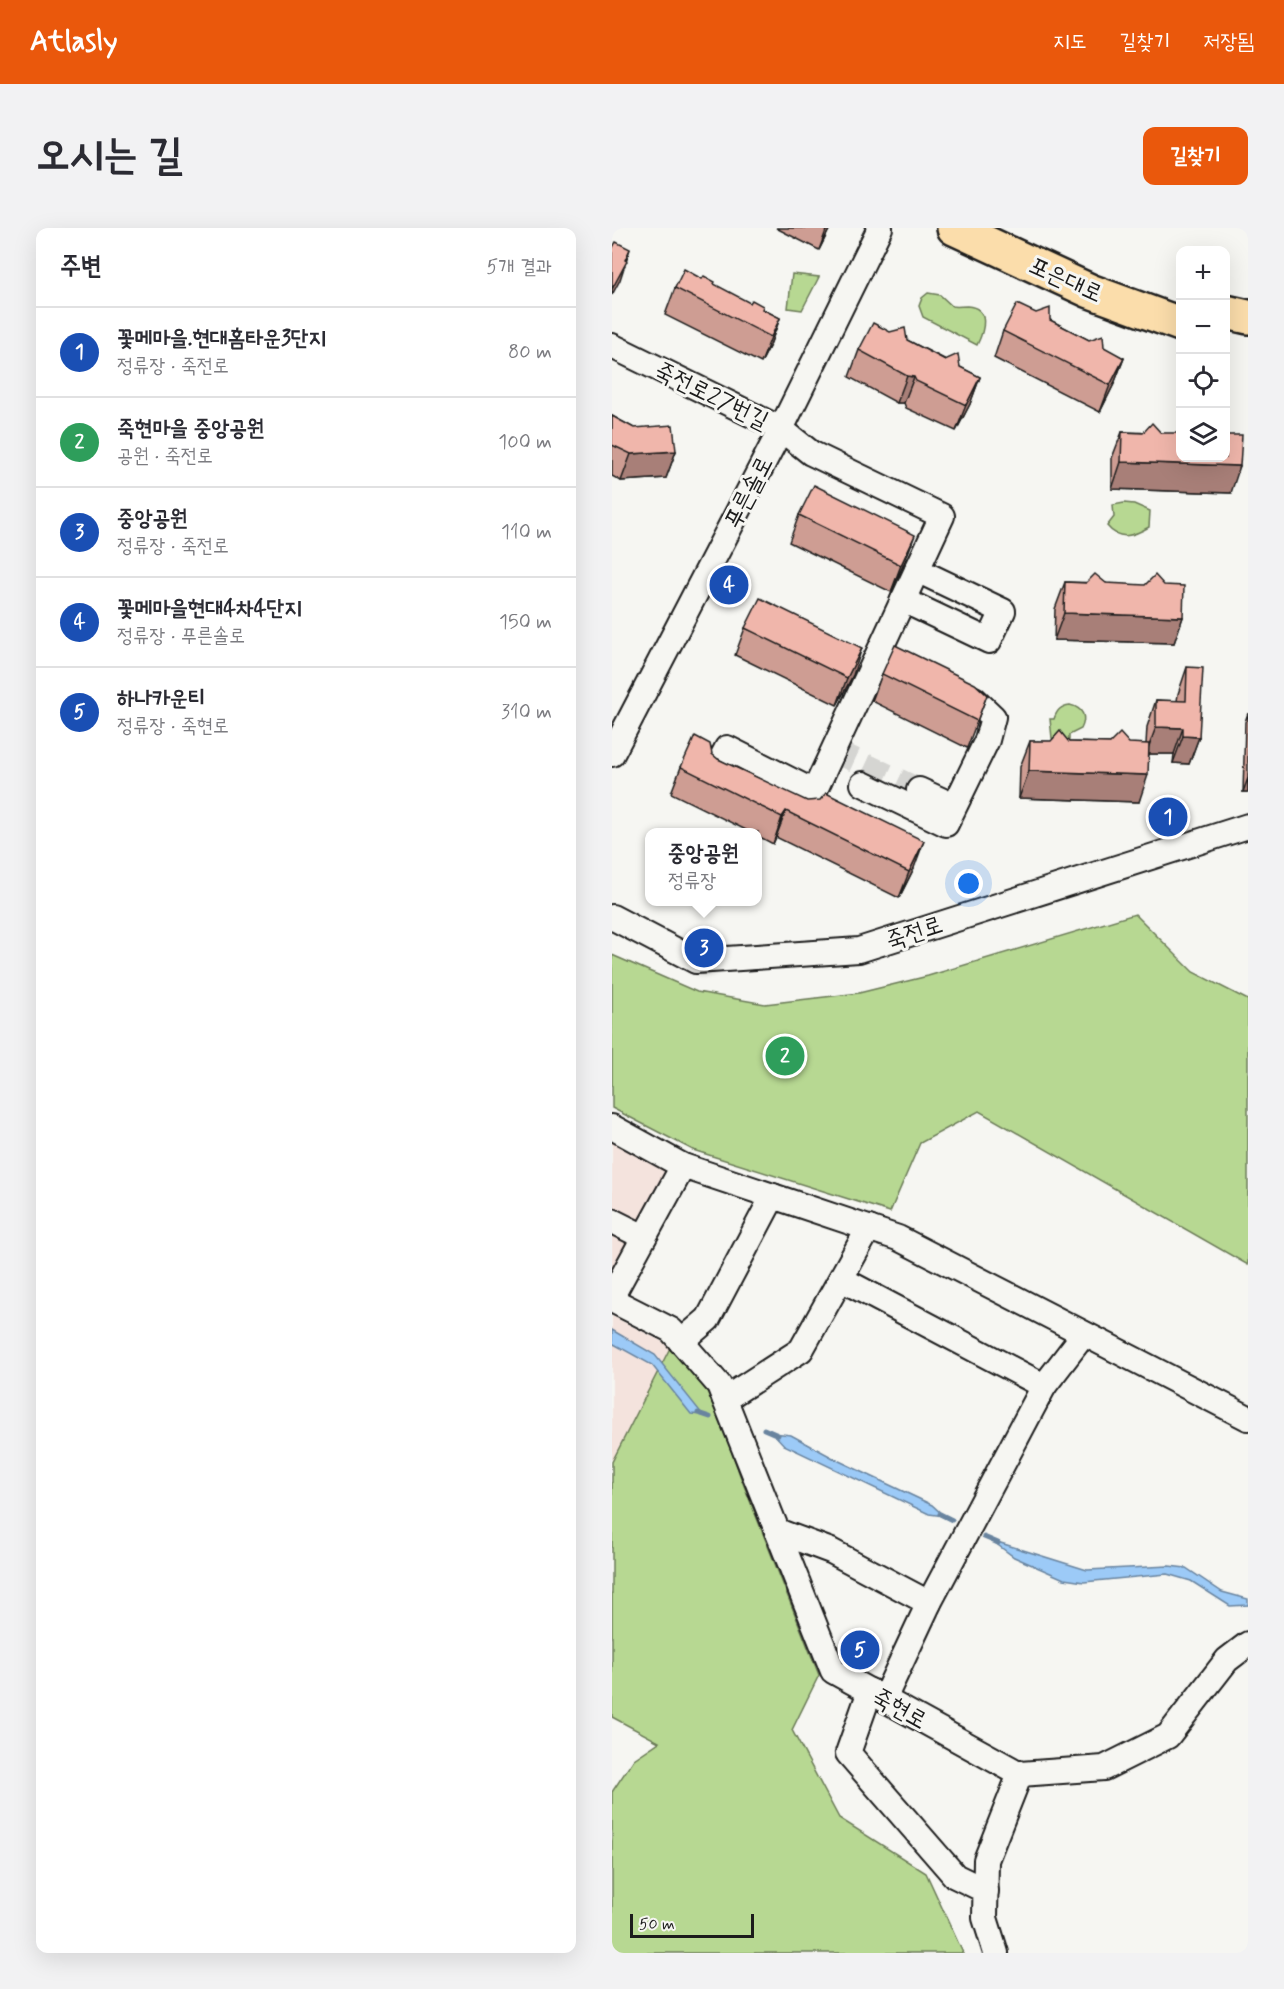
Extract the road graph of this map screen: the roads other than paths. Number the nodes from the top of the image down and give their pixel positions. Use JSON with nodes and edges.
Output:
{"nodes":[{"id":1,"x":880,"y":228,"type":"edge"},
{"id":2,"x":954,"y":228,"type":"edge"},
{"id":3,"x":992,"y":228,"type":"edge"},
{"id":4,"x":1176,"y":303,"type":"edge"},
{"id":5,"x":1230,"y":313,"type":"edge"},
{"id":6,"x":1248,"y":317,"type":"edge"},
{"id":7,"x":1176,"y":323,"type":"edge"},
{"id":8,"x":1230,"y":333,"type":"edge"},
{"id":9,"x":1248,"y":337,"type":"edge"},
{"id":10,"x":612,"y":346,"type":"edge"},
{"id":11,"x":780,"y":429,"type":"junction"},
{"id":12,"x":917,"y":570,"type":"junction"},
{"id":13,"x":903,"y":600,"type":"junction"},
{"id":14,"x":932,"y":678,"type":"edge"},
{"id":15,"x":612,"y":754,"type":"edge"},
{"id":16,"x":863,"y":784,"type":"dead end"},
{"id":17,"x":919,"y":790,"type":"tunnel mouth"},
{"id":18,"x":814,"y":792,"type":"junction"},
{"id":19,"x":954,"y":806,"type":"junction"},
{"id":20,"x":1248,"y":826,"type":"edge"},
{"id":21,"x":612,"y":917,"type":"edge"},
{"id":22,"x":612,"y":1127,"type":"edge"},
{"id":23,"x":683,"y":1166,"type":"junction"},
{"id":24,"x":773,"y":1196,"type":"junction"},
{"id":25,"x":612,"y":1221,"type":"edge"},
{"id":26,"x":869,"y":1228,"type":"junction"},
{"id":27,"x":644,"y":1237,"type":"junction"},
{"id":28,"x":841,"y":1279,"type":"junction"},
{"id":29,"x":612,"y":1298,"type":"edge"},
{"id":30,"x":1084,"y":1334,"type":"junction"},
{"id":31,"x":681,"y":1342,"type":"junction"},
{"id":32,"x":1044,"y":1386,"type":"junction"},
{"id":33,"x":724,"y":1399,"type":"junction"},
{"id":34,"x":1248,"y":1418,"type":"edge"},
{"id":35,"x":777,"y":1531,"type":"junction"},
{"id":36,"x":929,"y":1603,"type":"junction"},
{"id":37,"x":1248,"y":1644,"type":"edge"},
{"id":38,"x":877,"y":1695,"type":"junction"},
{"id":39,"x":1020,"y":1774,"type":"junction"},
{"id":40,"x":986,"y":1891,"type":"junction"},
{"id":41,"x":996,"y":1953,"type":"edge"}],
"edges":[{"from":1,"to":11,"type":"street","name":"푸른솔로"},
{"from":2,"to":7,"type":"highway","name":"포은대로"},
{"from":3,"to":4,"type":"highway","name":"포은대로"},
{"from":5,"to":6,"type":"highway"},
{"from":8,"to":9,"type":"highway"},
{"from":10,"to":11,"type":"street","name":"죽전로27번길"},
{"from":11,"to":12,"type":"street","name":"죽전로27번길"},
{"from":11,"to":15,"type":"street","name":"푸른솔로"},
{"from":12,"to":13,"type":"street"},
{"from":12,"to":13,"type":"street"},
{"from":13,"to":18,"type":"street"},
{"from":14,"to":19,"type":"street"},
{"from":16,"to":19,"type":"street"},
{"from":17,"to":19,"type":"street"},
{"from":18,"to":18,"type":"street"},
{"from":20,"to":21,"type":"street","name":"죽전로"},
{"from":22,"to":23,"type":"street"},
{"from":23,"to":24,"type":"street"},
{"from":23,"to":27,"type":"street"},
{"from":24,"to":26,"type":"street"},
{"from":24,"to":31,"type":"street"},
{"from":25,"to":27,"type":"street"},
{"from":26,"to":28,"type":"street"},
{"from":26,"to":30,"type":"street"},
{"from":27,"to":29,"type":"street"},
{"from":28,"to":32,"type":"street"},
{"from":28,"to":33,"type":"street"},
{"from":29,"to":31,"type":"street","name":"죽현로"},
{"from":30,"to":32,"type":"street"},
{"from":30,"to":34,"type":"street"},
{"from":31,"to":33,"type":"street","name":"죽현로"},
{"from":32,"to":36,"type":"street"},
{"from":33,"to":35,"type":"street","name":"죽현로"},
{"from":35,"to":36,"type":"street"},
{"from":35,"to":38,"type":"street","name":"죽현로"},
{"from":36,"to":38,"type":"street"},
{"from":37,"to":39,"type":"street"},
{"from":38,"to":39,"type":"street","name":"죽현로"},
{"from":38,"to":40,"type":"street"},
{"from":39,"to":40,"type":"street"},
{"from":40,"to":41,"type":"street"}]}
